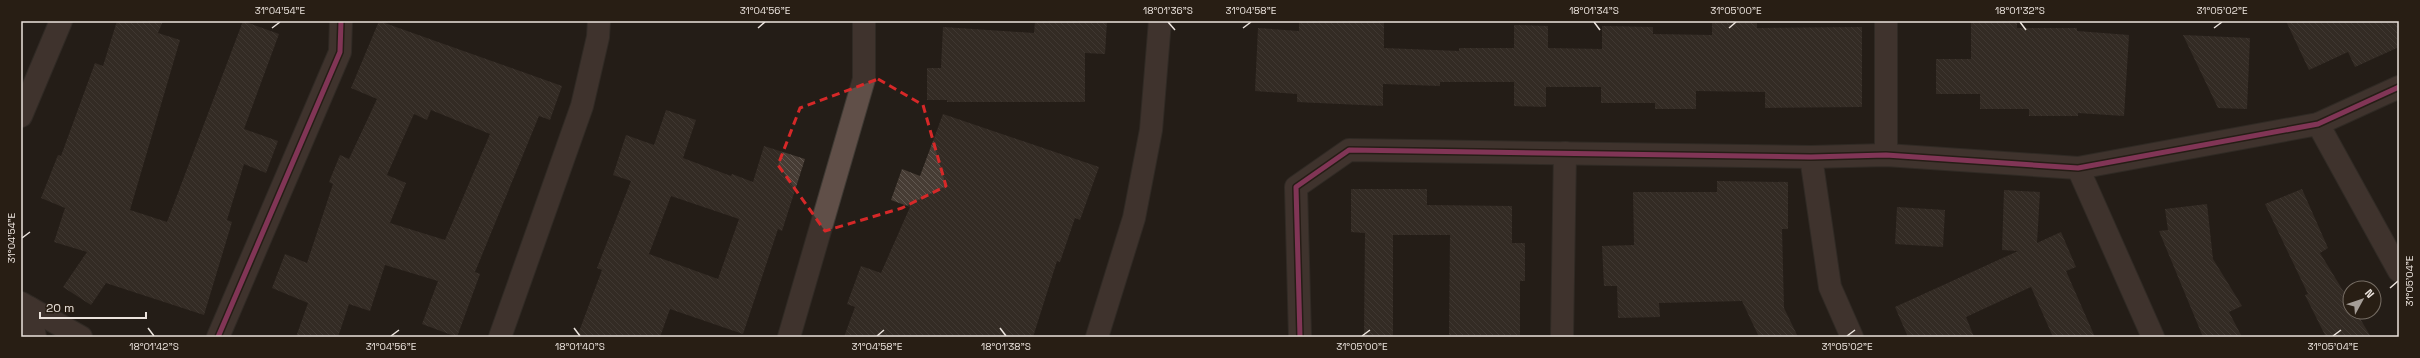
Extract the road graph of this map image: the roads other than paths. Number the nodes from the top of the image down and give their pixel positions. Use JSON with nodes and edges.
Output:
{"nodes":[{"id":1,"x":61,"y":21,"type":"edge"},
{"id":2,"x":341,"y":21,"type":"edge"},
{"id":3,"x":599,"y":21,"type":"edge"},
{"id":4,"x":864,"y":21,"type":"edge"},
{"id":5,"x":1160,"y":21,"type":"edge"},
{"id":6,"x":1886,"y":21,"type":"edge"},
{"id":7,"x":2399,"y":87,"type":"edge"},
{"id":8,"x":21,"y":116,"type":"edge"},
{"id":9,"x":2318,"y":124,"type":"junction"},
{"id":10,"x":1565,"y":153,"type":"junction"},
{"id":11,"x":1886,"y":155,"type":"junction"},
{"id":12,"x":1811,"y":158,"type":"junction"},
{"id":13,"x":2078,"y":168,"type":"junction"},
{"id":14,"x":2399,"y":272,"type":"edge"},
{"id":15,"x":25,"y":306,"type":"edge"},
{"id":16,"x":34,"y":337,"type":"edge"},
{"id":17,"x":81,"y":337,"type":"edge"},
{"id":18,"x":218,"y":337,"type":"edge"},
{"id":19,"x":500,"y":337,"type":"edge"},
{"id":20,"x":789,"y":337,"type":"edge"},
{"id":21,"x":1097,"y":337,"type":"edge"},
{"id":22,"x":1300,"y":337,"type":"edge"},
{"id":23,"x":1562,"y":337,"type":"edge"},
{"id":24,"x":1852,"y":337,"type":"edge"},
{"id":25,"x":2153,"y":337,"type":"edge"}],
"edges":[{"from":1,"to":8,"type":"street"},
{"from":2,"to":18,"type":"street"},
{"from":3,"to":19,"type":"street"},
{"from":4,"to":20,"type":"street"},
{"from":5,"to":21,"type":"street"},
{"from":6,"to":11,"type":"street"},
{"from":7,"to":9,"type":"street"},
{"from":9,"to":13,"type":"street"},
{"from":9,"to":14,"type":"street"},
{"from":10,"to":12,"type":"street"},
{"from":10,"to":22,"type":"street"},
{"from":10,"to":23,"type":"street"},
{"from":11,"to":12,"type":"street"},
{"from":11,"to":13,"type":"street"},
{"from":12,"to":24,"type":"street"},
{"from":13,"to":25,"type":"street"},
{"from":15,"to":16,"type":"street"},
{"from":15,"to":17,"type":"street"}]}
